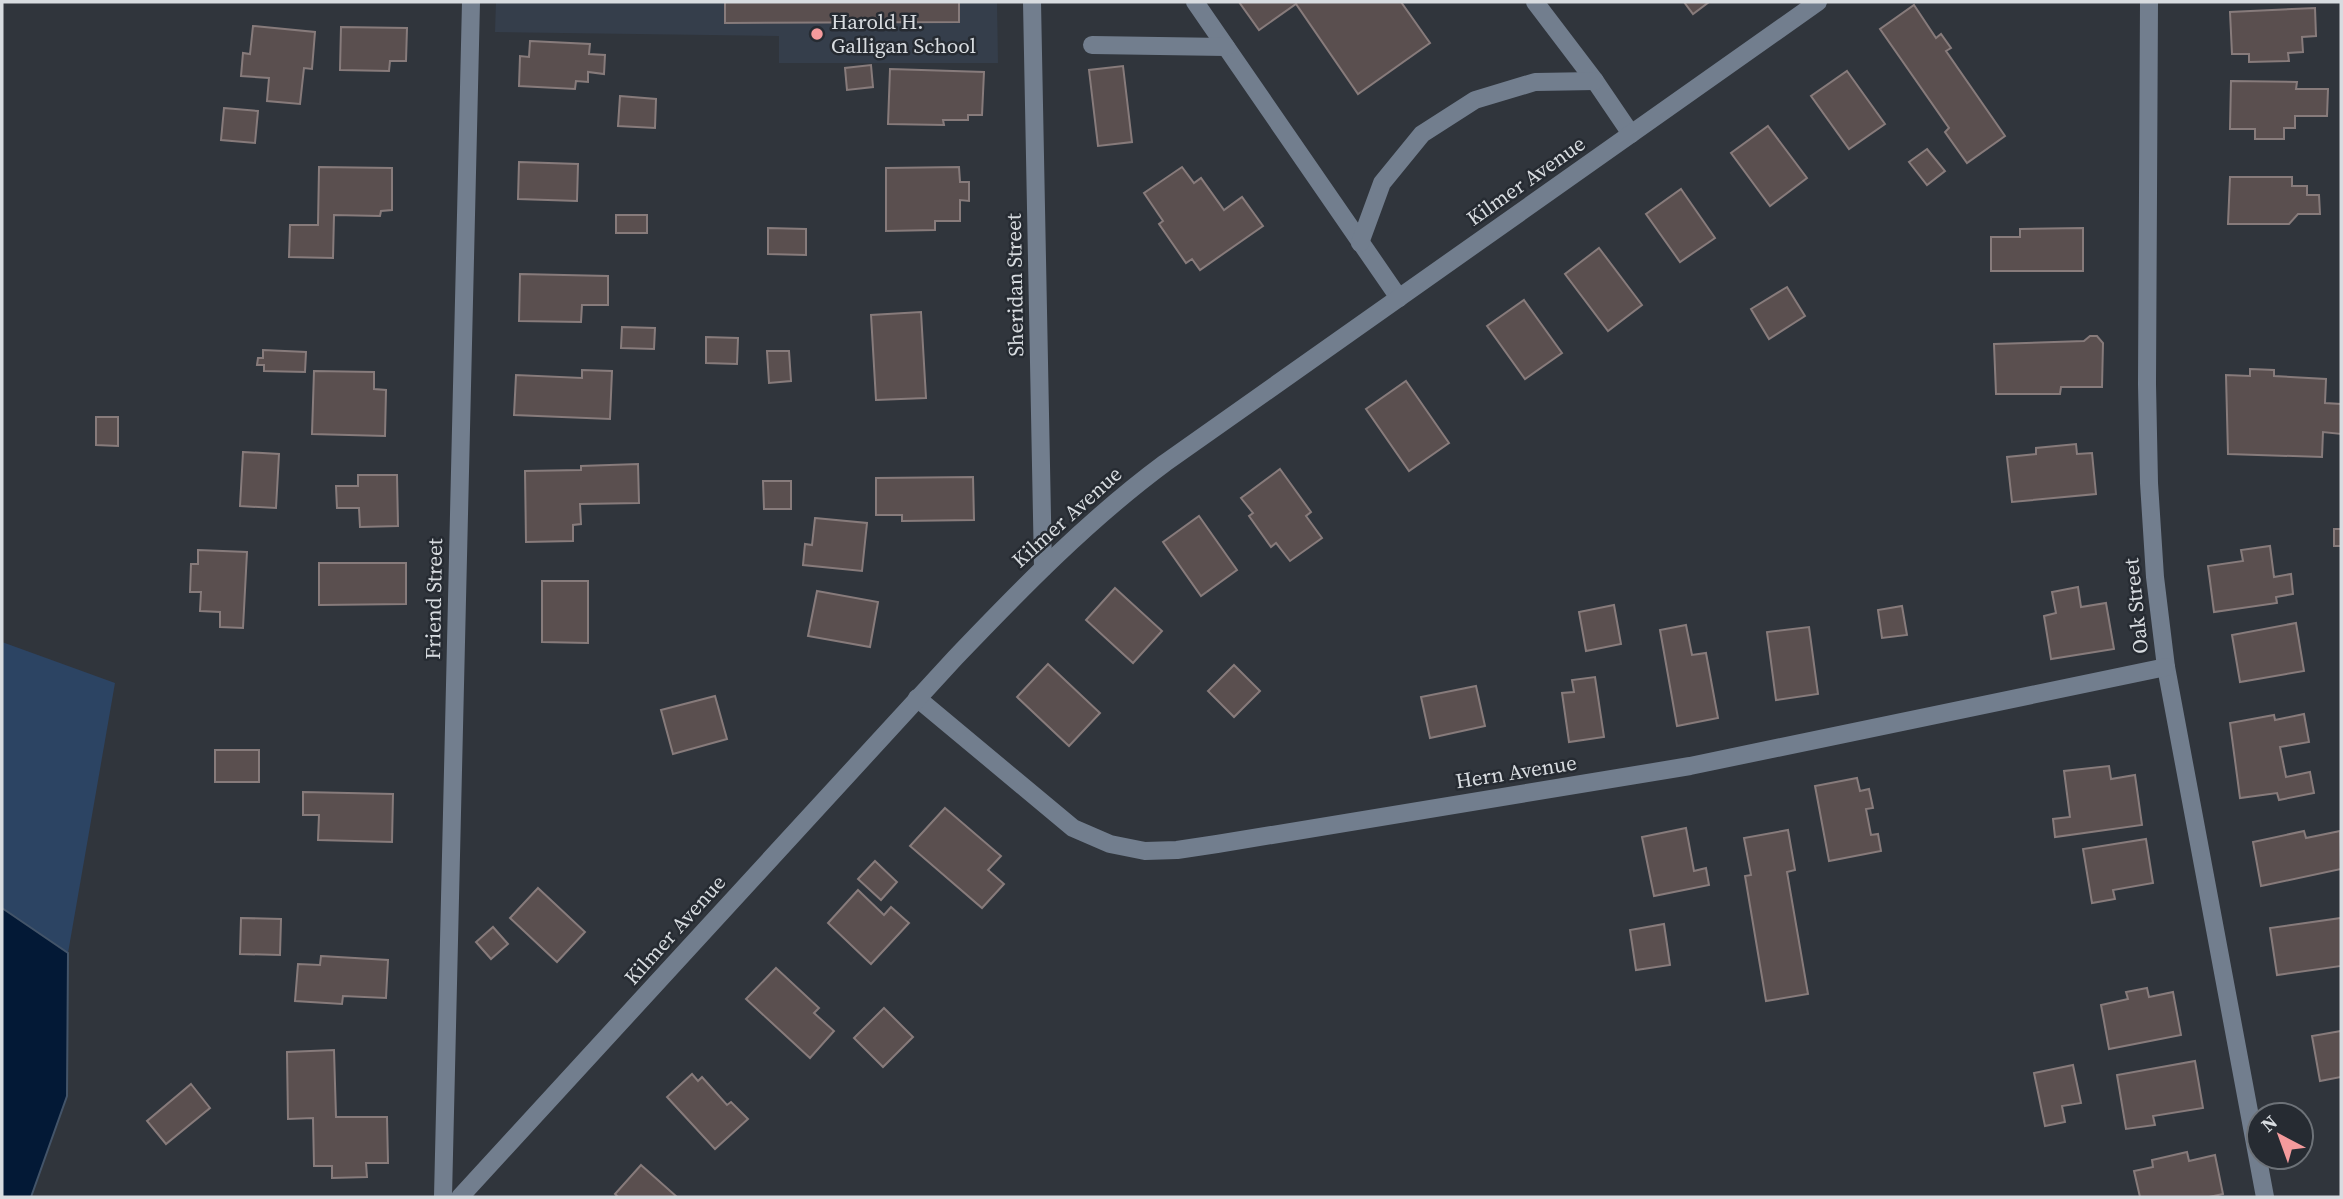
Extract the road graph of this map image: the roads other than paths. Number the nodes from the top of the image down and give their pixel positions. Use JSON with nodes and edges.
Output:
{"nodes":[{"id":1,"x":471,"y":2,"type":"edge"},
{"id":2,"x":1032,"y":2,"type":"edge"},
{"id":3,"x":1195,"y":2,"type":"edge"},
{"id":4,"x":1535,"y":2,"type":"edge"},
{"id":5,"x":1818,"y":2,"type":"edge"},
{"id":6,"x":2150,"y":2,"type":"edge"},
{"id":7,"x":1092,"y":45,"type":"dead end"},
{"id":8,"x":1226,"y":47,"type":"junction"},
{"id":9,"x":1595,"y":81,"type":"junction"},
{"id":10,"x":1631,"y":134,"type":"junction"},
{"id":11,"x":1360,"y":243,"type":"junction"},
{"id":12,"x":1399,"y":298,"type":"junction"},
{"id":13,"x":1043,"y":568,"type":"junction"},
{"id":14,"x":2166,"y":667,"type":"junction"},
{"id":15,"x":917,"y":698,"type":"junction"},
{"id":16,"x":443,"y":1197,"type":"edge"},
{"id":17,"x":460,"y":1197,"type":"edge"},
{"id":18,"x":2264,"y":1197,"type":"edge"}],
"edges":[{"from":1,"to":16,"type":"street","name":"Friend Street"},
{"from":2,"to":13,"type":"street","name":"Sheridan Street"},
{"from":3,"to":8,"type":"street"},
{"from":4,"to":9,"type":"street"},
{"from":5,"to":10,"type":"street","name":"Kilmer Avenue"},
{"from":6,"to":14,"type":"street","name":"Oak Street"},
{"from":7,"to":8,"type":"street"},
{"from":8,"to":11,"type":"street"},
{"from":9,"to":10,"type":"street"},
{"from":9,"to":11,"type":"street"},
{"from":10,"to":12,"type":"street","name":"Kilmer Avenue"},
{"from":11,"to":12,"type":"street"},
{"from":12,"to":13,"type":"street","name":"Kilmer Avenue"},
{"from":13,"to":15,"type":"street","name":"Kilmer Avenue"},
{"from":14,"to":15,"type":"street","name":"Hern Avenue"},
{"from":14,"to":18,"type":"street","name":"Oak Street"},
{"from":15,"to":17,"type":"street","name":"Kilmer Avenue"}]}
